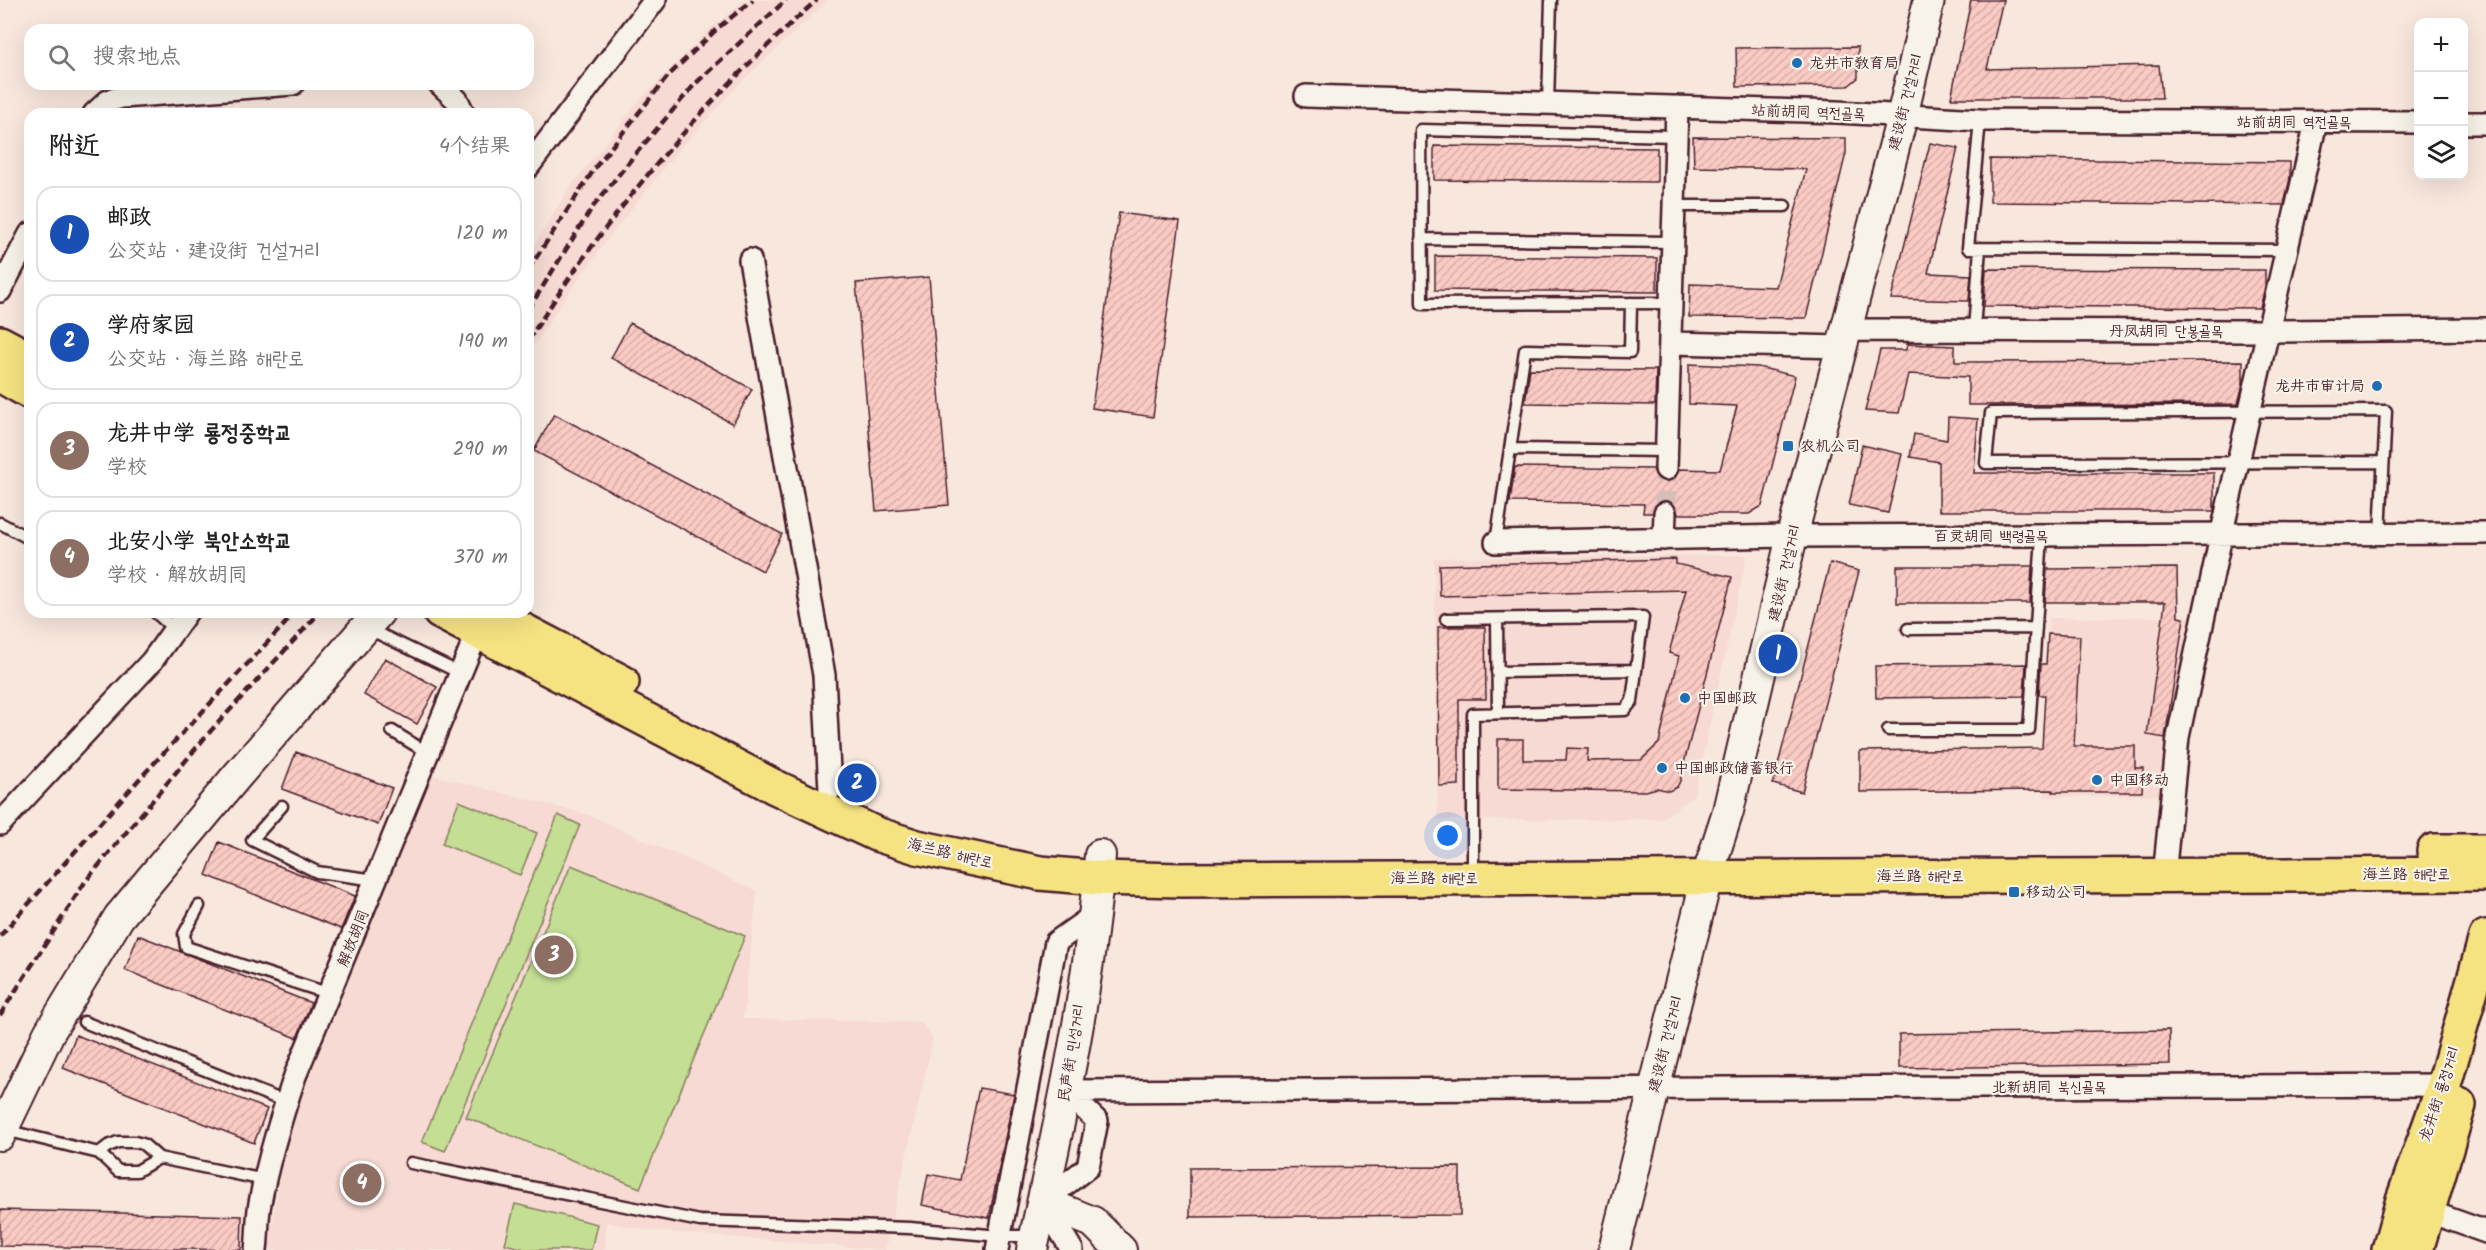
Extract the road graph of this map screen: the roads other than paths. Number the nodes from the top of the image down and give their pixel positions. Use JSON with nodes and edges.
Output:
{"nodes":[{"id":1,"x":655,"y":0,"type":"edge"},
{"id":2,"x":1551,"y":0,"type":"edge"},
{"id":3,"x":1929,"y":0,"type":"edge"},
{"id":4,"x":214,"y":90,"type":"edge"},
{"id":5,"x":446,"y":90,"type":"edge"},
{"id":6,"x":1306,"y":96,"type":"dead end"},
{"id":7,"x":1548,"y":103,"type":"junction"},
{"id":8,"x":1677,"y":107,"type":"junction"},
{"id":9,"x":100,"y":108,"type":"edge"},
{"id":10,"x":461,"y":108,"type":"edge"},
{"id":11,"x":1902,"y":117,"type":"junction"},
{"id":12,"x":1980,"y":120,"type":"junction"},
{"id":13,"x":2316,"y":122,"type":"junction"},
{"id":14,"x":2414,"y":122,"type":"edge"},
{"id":15,"x":2468,"y":123,"type":"edge"},
{"id":16,"x":2486,"y":123,"type":"edge"},
{"id":17,"x":1676,"y":136,"type":"junction"},
{"id":18,"x":534,"y":158,"type":"edge"},
{"id":19,"x":1674,"y":206,"type":"junction"},
{"id":20,"x":1785,"y":206,"type":"dead end"},
{"id":21,"x":1421,"y":238,"type":"junction"},
{"id":22,"x":1673,"y":242,"type":"junction"},
{"id":23,"x":24,"y":245,"type":"edge"},
{"id":24,"x":1980,"y":248,"type":"junction"},
{"id":25,"x":2287,"y":250,"type":"junction"},
{"id":26,"x":750,"y":260,"type":"dead end"},
{"id":27,"x":0,"y":291,"type":"edge"},
{"id":28,"x":1631,"y":303,"type":"junction"},
{"id":29,"x":1671,"y":303,"type":"junction"},
{"id":30,"x":2486,"y":329,"type":"edge"},
{"id":31,"x":1974,"y":330,"type":"junction"},
{"id":32,"x":2268,"y":331,"type":"junction"},
{"id":33,"x":1844,"y":338,"type":"junction"},
{"id":34,"x":0,"y":343,"type":"edge"},
{"id":35,"x":1670,"y":343,"type":"junction"},
{"id":36,"x":24,"y":356,"type":"edge"},
{"id":37,"x":0,"y":375,"type":"edge"},
{"id":38,"x":24,"y":389,"type":"edge"},
{"id":39,"x":2250,"y":412,"type":"junction"},
{"id":40,"x":1510,"y":449,"type":"junction"},
{"id":41,"x":1667,"y":460,"type":"joint"},
{"id":42,"x":2238,"y":462,"type":"junction"},
{"id":43,"x":2383,"y":462,"type":"junction"},
{"id":44,"x":1665,"y":513,"type":"tunnel mouth"},
{"id":45,"x":0,"y":523,"type":"edge"},
{"id":46,"x":2486,"y":533,"type":"edge"},
{"id":47,"x":2380,"y":534,"type":"junction"},
{"id":48,"x":24,"y":536,"type":"edge"},
{"id":49,"x":1792,"y":536,"type":"junction"},
{"id":50,"x":2042,"y":536,"type":"junction"},
{"id":51,"x":2221,"y":536,"type":"junction"},
{"id":52,"x":1664,"y":539,"type":"junction"},
{"id":53,"x":1496,"y":542,"type":"joint"},
{"id":54,"x":162,"y":618,"type":"edge"},
{"id":55,"x":183,"y":618,"type":"edge"},
{"id":56,"x":465,"y":618,"type":"edge"},
{"id":57,"x":1446,"y":619,"type":"dead end"},
{"id":58,"x":1497,"y":619,"type":"junction"},
{"id":59,"x":373,"y":620,"type":"edge"},
{"id":60,"x":482,"y":622,"type":"edge"},
{"id":61,"x":2036,"y":628,"type":"junction"},
{"id":62,"x":1908,"y":629,"type":"dead end"},
{"id":63,"x":175,"y":630,"type":"junction"},
{"id":64,"x":1636,"y":670,"type":"junction"},
{"id":65,"x":1497,"y":672,"type":"junction"},
{"id":66,"x":460,"y":673,"type":"junction"},
{"id":67,"x":1498,"y":713,"type":"junction"},
{"id":68,"x":1888,"y":730,"type":"dead end"},
{"id":69,"x":392,"y":731,"type":"dead end"},
{"id":70,"x":428,"y":753,"type":"junction"},
{"id":71,"x":830,"y":790,"type":"junction"},
{"id":72,"x":282,"y":806,"type":"dead end"},
{"id":73,"x":0,"y":824,"type":"edge"},
{"id":74,"x":2486,"y":851,"type":"edge"},
{"id":75,"x":2165,"y":864,"type":"junction"},
{"id":76,"x":1099,"y":867,"type":"junction"},
{"id":77,"x":1710,"y":867,"type":"junction"},
{"id":78,"x":1473,"y":868,"type":"junction"},
{"id":79,"x":2486,"y":874,"type":"edge"},
{"id":80,"x":376,"y":880,"type":"junction"},
{"id":81,"x":200,"y":906,"type":"dead end"},
{"id":82,"x":1094,"y":915,"type":"junction"},
{"id":83,"x":2486,"y":937,"type":"edge"},
{"id":84,"x":330,"y":994,"type":"junction"},
{"id":85,"x":2486,"y":1016,"type":"edge"},
{"id":86,"x":84,"y":1022,"type":"dead end"},
{"id":87,"x":2444,"y":1085,"type":"junction"},
{"id":88,"x":1654,"y":1090,"type":"junction"},
{"id":89,"x":1066,"y":1091,"type":"junction"},
{"id":90,"x":286,"y":1102,"type":"junction"},
{"id":91,"x":1,"y":1133,"type":"edge"},
{"id":92,"x":99,"y":1153,"type":"junction"},
{"id":93,"x":159,"y":1158,"type":"junction"},
{"id":94,"x":411,"y":1163,"type":"dead end"},
{"id":95,"x":265,"y":1180,"type":"junction"},
{"id":96,"x":1043,"y":1202,"type":"junction"},
{"id":97,"x":2415,"y":1206,"type":"junction"},
{"id":98,"x":2486,"y":1232,"type":"edge"},
{"id":99,"x":999,"y":1243,"type":"edge"},
{"id":100,"x":1034,"y":1243,"type":"edge"},
{"id":101,"x":256,"y":1250,"type":"edge"},
{"id":102,"x":1072,"y":1250,"type":"edge"},
{"id":103,"x":1121,"y":1250,"type":"edge"},
{"id":104,"x":1614,"y":1250,"type":"edge"},
{"id":105,"x":2389,"y":1250,"type":"edge"},
{"id":106,"x":2416,"y":1250,"type":"edge"}],
"edges":[{"from":1,"to":18,"type":"street"},
{"from":2,"to":7,"type":"lane"},
{"from":3,"to":11,"type":"street","name":"建设街 건설거리"},
{"from":4,"to":9,"type":"street"},
{"from":5,"to":10,"type":"street"},
{"from":6,"to":7,"type":"street","name":"站前胡同 역전골목"},
{"from":7,"to":8,"type":"street","name":"站前胡同 역전골목"},
{"from":8,"to":11,"type":"street","name":"站前胡同 역전골목"},
{"from":8,"to":17,"type":"street"},
{"from":11,"to":12,"type":"street","name":"站前胡同 역전골목"},
{"from":11,"to":33,"type":"street","name":"建设街 건설거리"},
{"from":12,"to":13,"type":"street","name":"站前胡同 역전골목"},
{"from":12,"to":24,"type":"lane"},
{"from":13,"to":14,"type":"street","name":"站前胡同 역전골목"},
{"from":13,"to":25,"type":"street"},
{"from":15,"to":16,"type":"street"},
{"from":17,"to":19,"type":"street"},
{"from":17,"to":21,"type":"lane"},
{"from":19,"to":20,"type":"lane"},
{"from":19,"to":22,"type":"street"},
{"from":21,"to":22,"type":"lane"},
{"from":21,"to":28,"type":"lane"},
{"from":22,"to":29,"type":"street"},
{"from":23,"to":27,"type":"street"},
{"from":24,"to":25,"type":"lane"},
{"from":24,"to":31,"type":"lane"},
{"from":25,"to":32,"type":"street"},
{"from":26,"to":71,"type":"street"},
{"from":28,"to":29,"type":"lane"},
{"from":28,"to":40,"type":"lane"},
{"from":29,"to":35,"type":"street"},
{"from":30,"to":32,"type":"street","name":"丹凤胡同 단봉골목"},
{"from":31,"to":32,"type":"street","name":"丹凤胡同 단봉골목"},
{"from":31,"to":33,"type":"street","name":"丹凤胡同 단봉골목"},
{"from":32,"to":39,"type":"street"},
{"from":33,"to":35,"type":"street","name":"丹凤胡同 단봉골목"},
{"from":33,"to":49,"type":"street","name":"建设街 건설거리"},
{"from":34,"to":36,"type":"main road"},
{"from":35,"to":41,"type":"street"},
{"from":37,"to":38,"type":"main road"},
{"from":39,"to":42,"type":"street"},
{"from":39,"to":42,"type":"lane"},
{"from":39,"to":43,"type":"lane"},
{"from":40,"to":41,"type":"lane"},
{"from":40,"to":53,"type":"lane"},
{"from":42,"to":43,"type":"lane"},
{"from":42,"to":51,"type":"street"},
{"from":43,"to":47,"type":"lane"},
{"from":44,"to":52,"type":"street"},
{"from":45,"to":48,"type":"lane"},
{"from":46,"to":47,"type":"street","name":"百灵胡同 백령골목"},
{"from":47,"to":51,"type":"street","name":"百灵胡同 백령골목"},
{"from":49,"to":50,"type":"street","name":"百灵胡同 백령골목"},
{"from":49,"to":52,"type":"street","name":"百灵胡同 백령골목"},
{"from":49,"to":77,"type":"street","name":"建设街 건설거리"},
{"from":50,"to":51,"type":"street","name":"百灵胡同 백령골목"},
{"from":50,"to":61,"type":"lane"},
{"from":51,"to":75,"type":"street"},
{"from":52,"to":53,"type":"street","name":"百灵胡同 백령골목"},
{"from":54,"to":63,"type":"lane"},
{"from":55,"to":63,"type":"street"},
{"from":56,"to":60,"type":"main road","name":"海兰路 해란로"},
{"from":57,"to":58,"type":"lane"},
{"from":58,"to":64,"type":"lane"},
{"from":58,"to":65,"type":"lane"},
{"from":59,"to":66,"type":"lane"},
{"from":59,"to":91,"type":"street"},
{"from":60,"to":66,"type":"street","name":"解放胡同"},
{"from":60,"to":71,"type":"main road","name":"海兰路 해란로"},
{"from":60,"to":76,"type":"main road","name":"海兰路 해란로"},
{"from":61,"to":62,"type":"lane"},
{"from":61,"to":68,"type":"lane"},
{"from":63,"to":73,"type":"street"},
{"from":64,"to":65,"type":"lane"},
{"from":64,"to":67,"type":"lane"},
{"from":65,"to":67,"type":"lane"},
{"from":66,"to":70,"type":"street","name":"解放胡同"},
{"from":67,"to":78,"type":"lane"},
{"from":69,"to":70,"type":"lane"},
{"from":70,"to":80,"type":"street","name":"解放胡同"},
{"from":71,"to":76,"type":"main road","name":"海兰路 해란로"},
{"from":72,"to":80,"type":"lane"},
{"from":74,"to":75,"type":"main road","name":"海兰路 해란로"},
{"from":75,"to":77,"type":"main road","name":"海兰路 해란로"},
{"from":75,"to":79,"type":"main road","name":"海兰路 해란로"},
{"from":76,"to":78,"type":"main road","name":"海兰路 해란로"},
{"from":76,"to":82,"type":"street","name":"民声街 민성거리"},
{"from":77,"to":78,"type":"main road","name":"海兰路 해란로"},
{"from":77,"to":88,"type":"street","name":"建设街 건설거리"},
{"from":80,"to":84,"type":"street","name":"解放胡同"},
{"from":81,"to":84,"type":"lane"},
{"from":82,"to":89,"type":"street","name":"民声街 민성거리"},
{"from":82,"to":99,"type":"street"},
{"from":83,"to":87,"type":"main road","name":"龙井街 룡정거리"},
{"from":84,"to":90,"type":"street","name":"解放胡同"},
{"from":85,"to":97,"type":"main road","name":"龙井街 룡정거리"},
{"from":86,"to":90,"type":"lane"},
{"from":87,"to":88,"type":"street","name":"北新胡同 북신골목"},
{"from":87,"to":97,"type":"main road","name":"龙井街 룡정거리"},
{"from":88,"to":89,"type":"street","name":"北新胡同 북신골목"},
{"from":88,"to":104,"type":"street","name":"建设街 건설거리"},
{"from":89,"to":96,"type":"street","name":"民声街 민성거리"},
{"from":90,"to":95,"type":"street","name":"解放胡同"},
{"from":91,"to":92,"type":"lane"},
{"from":92,"to":93,"type":"lane"},
{"from":92,"to":93,"type":"lane"},
{"from":93,"to":95,"type":"lane"},
{"from":94,"to":99,"type":"lane"},
{"from":95,"to":101,"type":"street","name":"解放胡同"},
{"from":96,"to":100,"type":"street","name":"民声街 민성거리"},
{"from":96,"to":102,"type":"street"},
{"from":96,"to":103,"type":"street"},
{"from":97,"to":98,"type":"street"},
{"from":97,"to":105,"type":"main road","name":"龙井街 룡정거리"},
{"from":97,"to":106,"type":"main road","name":"龙井街 룡정거리"},
{"from":99,"to":100,"type":"lane"}]}
